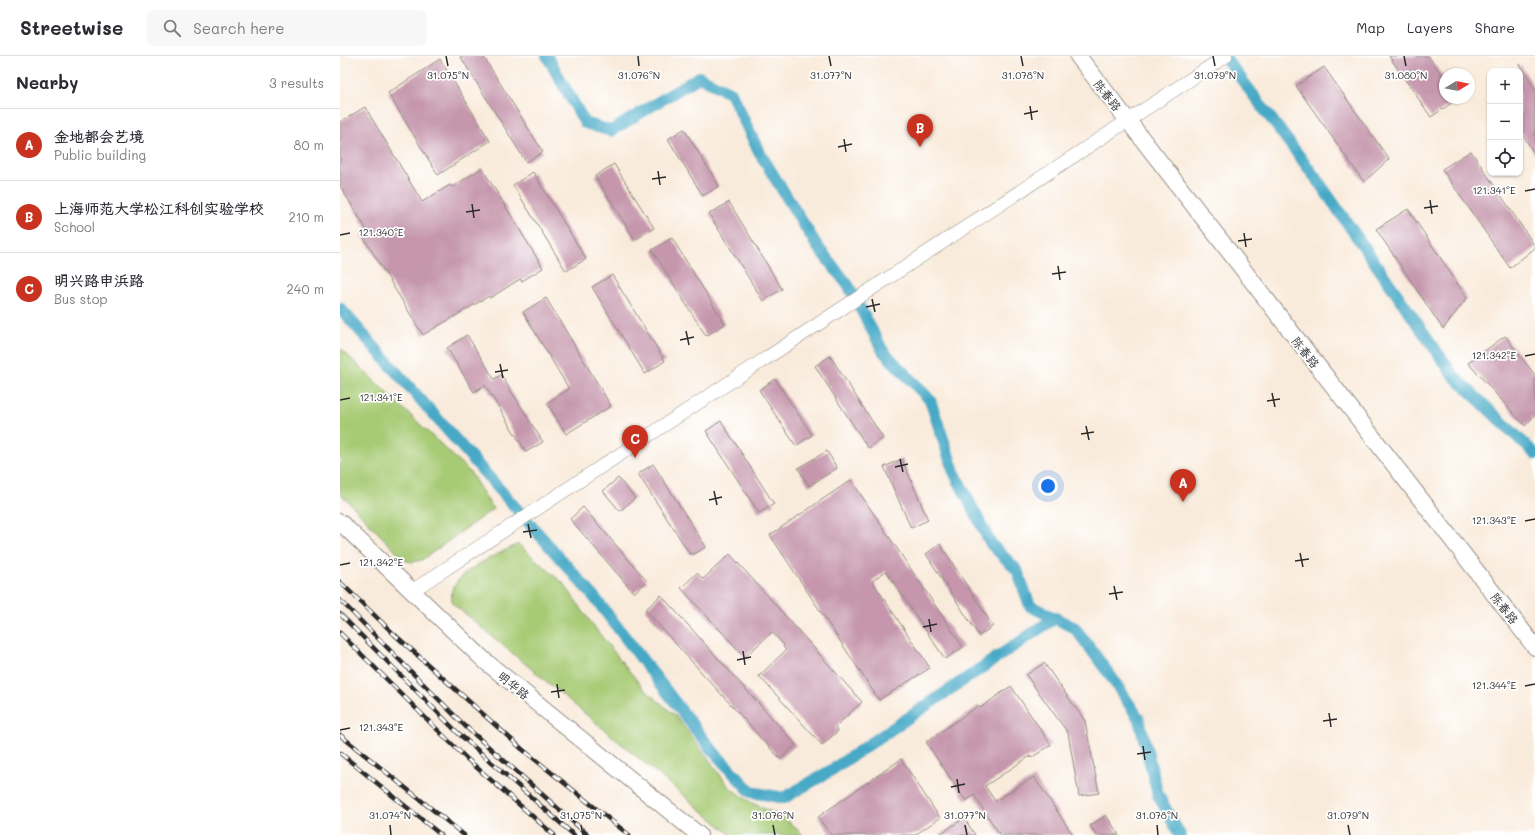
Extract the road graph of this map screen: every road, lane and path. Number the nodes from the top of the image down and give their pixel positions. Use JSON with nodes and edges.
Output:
{"nodes":[{"id":1,"x":1078,"y":56,"type":"edge"},
{"id":2,"x":1226,"y":56,"type":"edge"},
{"id":3,"x":1128,"y":121,"type":"junction"},
{"id":4,"x":340,"y":522,"type":"edge"},
{"id":5,"x":412,"y":591,"type":"junction"},
{"id":6,"x":1535,"y":648,"type":"edge"},
{"id":7,"x":699,"y":835,"type":"edge"}],
"edges":[{"from":1,"to":3,"type":"street","name":"陈春路"},
{"from":2,"to":3,"type":"street"},
{"from":3,"to":5,"type":"street"},
{"from":3,"to":6,"type":"street","name":"陈春路"},
{"from":4,"to":5,"type":"street","name":"明华路"},
{"from":5,"to":7,"type":"street","name":"明华路"}]}
